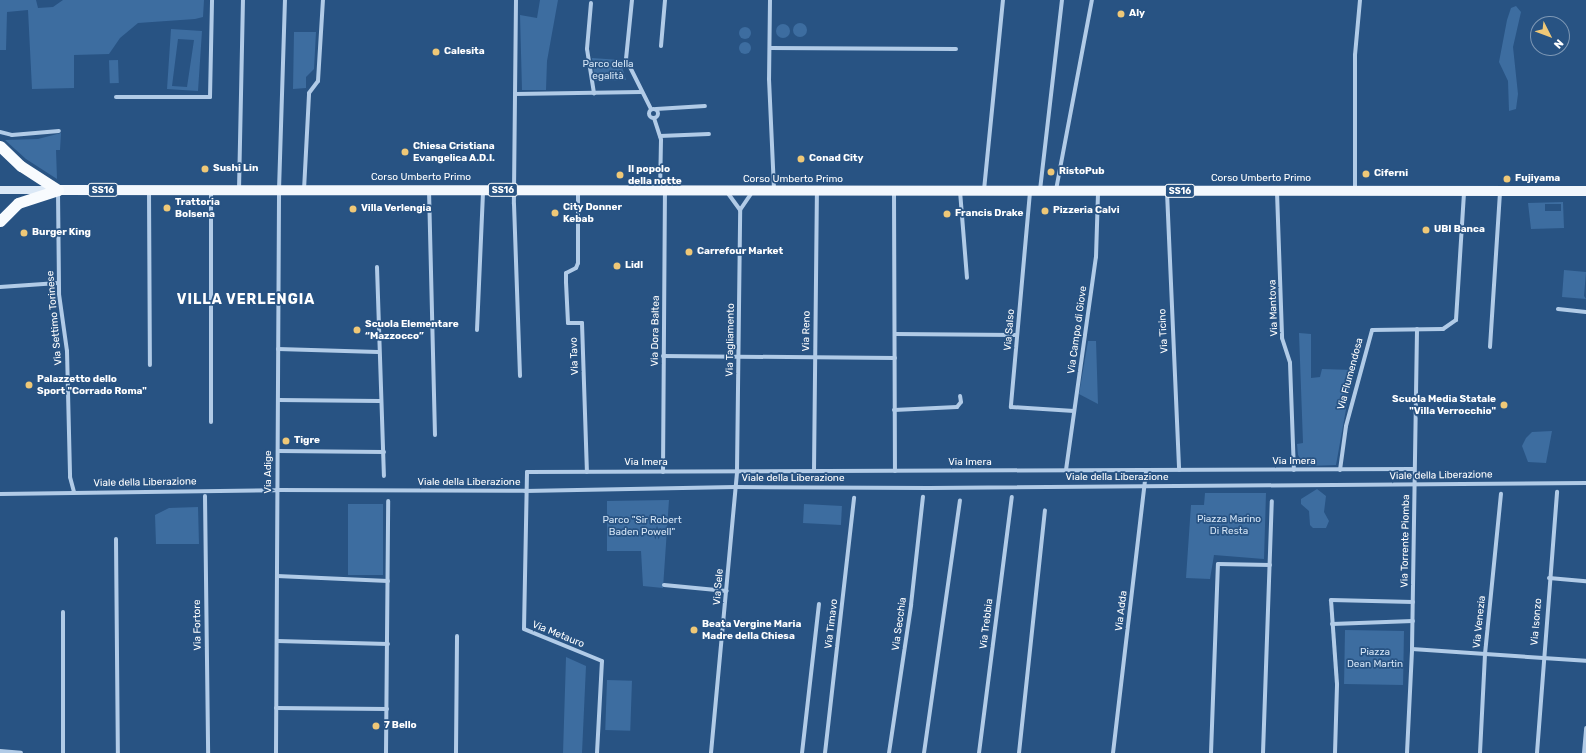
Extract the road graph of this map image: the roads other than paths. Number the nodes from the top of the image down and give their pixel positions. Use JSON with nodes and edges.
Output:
{"nodes":[{"id":1,"x":212,"y":0,"type":"edge"},
{"id":2,"x":243,"y":0,"type":"edge"},
{"id":3,"x":286,"y":0,"type":"edge"},
{"id":4,"x":323,"y":0,"type":"edge"},
{"id":5,"x":516,"y":0,"type":"edge"},
{"id":6,"x":632,"y":0,"type":"edge"},
{"id":7,"x":665,"y":0,"type":"edge"},
{"id":8,"x":770,"y":0,"type":"edge"},
{"id":9,"x":1003,"y":0,"type":"edge"},
{"id":10,"x":1062,"y":0,"type":"edge"},
{"id":11,"x":1092,"y":0,"type":"edge"},
{"id":12,"x":1360,"y":0,"type":"edge"},
{"id":13,"x":590,"y":2,"type":"dead end"},
{"id":14,"x":662,"y":46,"type":"dead end"},
{"id":15,"x":770,"y":48,"type":"junction"},
{"id":16,"x":956,"y":49,"type":"dead end"},
{"id":17,"x":641,"y":92,"type":"junction"},
{"id":18,"x":594,"y":93,"type":"junction"},
{"id":19,"x":515,"y":94,"type":"junction"},
{"id":20,"x":116,"y":97,"type":"dead end"},
{"id":21,"x":705,"y":106,"type":"dead end"},
{"id":22,"x":651,"y":109,"type":"junction"},
{"id":23,"x":656,"y":109,"type":"junction"},
{"id":24,"x":654,"y":118,"type":"junction"},
{"id":25,"x":0,"y":132,"type":"edge"},
{"id":26,"x":59,"y":132,"type":"dead end"},
{"id":27,"x":709,"y":134,"type":"dead end"},
{"id":28,"x":660,"y":136,"type":"junction"},
{"id":29,"x":0,"y":146,"type":"edge"},
{"id":30,"x":429,"y":189,"type":"junction"},
{"id":31,"x":0,"y":190,"type":"edge"},
{"id":32,"x":58,"y":190,"type":"junction"},
{"id":33,"x":280,"y":190,"type":"junction"},
{"id":34,"x":304,"y":190,"type":"junction"},
{"id":35,"x":483,"y":190,"type":"junction"},
{"id":36,"x":515,"y":190,"type":"junction"},
{"id":37,"x":578,"y":190,"type":"junction"},
{"id":38,"x":662,"y":190,"type":"junction"},
{"id":39,"x":148,"y":191,"type":"junction"},
{"id":40,"x":211,"y":191,"type":"junction"},
{"id":41,"x":239,"y":191,"type":"junction"},
{"id":42,"x":774,"y":191,"type":"junction"},
{"id":43,"x":817,"y":191,"type":"junction"},
{"id":44,"x":960,"y":191,"type":"junction"},
{"id":45,"x":984,"y":191,"type":"junction"},
{"id":46,"x":1035,"y":191,"type":"junction"},
{"id":47,"x":1167,"y":191,"type":"junction"},
{"id":48,"x":1355,"y":191,"type":"junction"},
{"id":49,"x":1586,"y":191,"type":"edge"},
{"id":50,"x":727,"y":192,"type":"junction"},
{"id":51,"x":752,"y":192,"type":"junction"},
{"id":52,"x":894,"y":192,"type":"junction"},
{"id":53,"x":1056,"y":192,"type":"junction"},
{"id":54,"x":1098,"y":192,"type":"junction"},
{"id":55,"x":1277,"y":192,"type":"junction"},
{"id":56,"x":1500,"y":192,"type":"junction"},
{"id":57,"x":1464,"y":193,"type":"junction"},
{"id":58,"x":740,"y":210,"type":"junction"},
{"id":59,"x":0,"y":221,"type":"edge"},
{"id":60,"x":376,"y":267,"type":"dead end"},
{"id":61,"x":967,"y":278,"type":"dead end"},
{"id":62,"x":58,"y":283,"type":"junction"},
{"id":63,"x":0,"y":287,"type":"edge"},
{"id":64,"x":1558,"y":309,"type":"dead end"},
{"id":65,"x":1586,"y":312,"type":"edge"},
{"id":66,"x":1417,"y":329,"type":"junction"},
{"id":67,"x":477,"y":330,"type":"dead end"},
{"id":68,"x":894,"y":334,"type":"junction"},
{"id":69,"x":1015,"y":335,"type":"dead end"},
{"id":70,"x":1490,"y":347,"type":"dead end"},
{"id":71,"x":278,"y":349,"type":"junction"},
{"id":72,"x":378,"y":352,"type":"junction"},
{"id":73,"x":664,"y":356,"type":"junction"},
{"id":74,"x":739,"y":357,"type":"junction"},
{"id":75,"x":814,"y":357,"type":"junction"},
{"id":76,"x":895,"y":358,"type":"junction"},
{"id":77,"x":150,"y":365,"type":"dead end"},
{"id":78,"x":520,"y":376,"type":"dead end"},
{"id":79,"x":960,"y":396,"type":"dead end"},
{"id":80,"x":278,"y":400,"type":"junction"},
{"id":81,"x":380,"y":401,"type":"junction"},
{"id":82,"x":894,"y":410,"type":"junction"},
{"id":83,"x":1074,"y":411,"type":"junction"},
{"id":84,"x":211,"y":422,"type":"dead end"},
{"id":85,"x":435,"y":435,"type":"dead end"},
{"id":86,"x":278,"y":451,"type":"junction"},
{"id":87,"x":384,"y":452,"type":"junction"},
{"id":88,"x":1414,"y":469,"type":"junction"},
{"id":89,"x":1066,"y":470,"type":"junction"},
{"id":90,"x":1146,"y":470,"type":"junction"},
{"id":91,"x":1179,"y":470,"type":"junction"},
{"id":92,"x":1294,"y":470,"type":"junction"},
{"id":93,"x":1340,"y":470,"type":"junction"},
{"id":94,"x":737,"y":471,"type":"junction"},
{"id":95,"x":814,"y":471,"type":"junction"},
{"id":96,"x":527,"y":472,"type":"joint"},
{"id":97,"x":587,"y":472,"type":"junction"},
{"id":98,"x":663,"y":472,"type":"junction"},
{"id":99,"x":895,"y":472,"type":"junction"},
{"id":100,"x":384,"y":476,"type":"dead end"},
{"id":101,"x":1586,"y":483,"type":"edge"},
{"id":102,"x":1414,"y":484,"type":"junction"},
{"id":103,"x":1145,"y":486,"type":"junction"},
{"id":104,"x":736,"y":487,"type":"junction"},
{"id":105,"x":277,"y":490,"type":"junction"},
{"id":106,"x":525,"y":491,"type":"junction"},
{"id":107,"x":74,"y":492,"type":"junction"},
{"id":108,"x":1557,"y":492,"type":"dead end"},
{"id":109,"x":0,"y":494,"type":"edge"},
{"id":110,"x":1501,"y":494,"type":"dead end"},
{"id":111,"x":204,"y":496,"type":"dead end"},
{"id":112,"x":922,"y":497,"type":"dead end"},
{"id":113,"x":1012,"y":497,"type":"dead end"},
{"id":114,"x":854,"y":498,"type":"dead end"},
{"id":115,"x":388,"y":501,"type":"dead end"},
{"id":116,"x":960,"y":501,"type":"dead end"},
{"id":117,"x":1272,"y":501,"type":"dead end"},
{"id":118,"x":1045,"y":510,"type":"dead end"},
{"id":119,"x":116,"y":538,"type":"dead end"},
{"id":120,"x":1270,"y":565,"type":"junction"},
{"id":121,"x":277,"y":576,"type":"junction"},
{"id":122,"x":1549,"y":578,"type":"junction"},
{"id":123,"x":388,"y":580,"type":"junction"},
{"id":124,"x":1586,"y":581,"type":"edge"},
{"id":125,"x":664,"y":585,"type":"dead end"},
{"id":126,"x":727,"y":591,"type":"junction"},
{"id":127,"x":1413,"y":602,"type":"junction"},
{"id":128,"x":819,"y":604,"type":"dead end"},
{"id":129,"x":63,"y":612,"type":"dead end"},
{"id":130,"x":1413,"y":621,"type":"junction"},
{"id":131,"x":1332,"y":624,"type":"junction"},
{"id":132,"x":457,"y":636,"type":"dead end"},
{"id":133,"x":277,"y":641,"type":"junction"},
{"id":134,"x":388,"y":644,"type":"junction"},
{"id":135,"x":1412,"y":649,"type":"junction"},
{"id":136,"x":1485,"y":654,"type":"junction"},
{"id":137,"x":1542,"y":658,"type":"junction"},
{"id":138,"x":1586,"y":661,"type":"edge"},
{"id":139,"x":276,"y":708,"type":"junction"},
{"id":140,"x":387,"y":709,"type":"junction"},
{"id":141,"x":1586,"y":728,"type":"edge"},
{"id":142,"x":0,"y":751,"type":"edge"},
{"id":143,"x":21,"y":753,"type":"edge"},
{"id":144,"x":63,"y":753,"type":"edge"},
{"id":145,"x":118,"y":753,"type":"edge"},
{"id":146,"x":208,"y":753,"type":"edge"},
{"id":147,"x":276,"y":753,"type":"edge"},
{"id":148,"x":386,"y":753,"type":"edge"},
{"id":149,"x":456,"y":753,"type":"edge"},
{"id":150,"x":597,"y":753,"type":"edge"},
{"id":151,"x":711,"y":753,"type":"edge"},
{"id":152,"x":802,"y":753,"type":"edge"},
{"id":153,"x":825,"y":753,"type":"edge"},
{"id":154,"x":889,"y":753,"type":"edge"},
{"id":155,"x":924,"y":753,"type":"edge"},
{"id":156,"x":979,"y":753,"type":"edge"},
{"id":157,"x":1019,"y":753,"type":"edge"},
{"id":158,"x":1113,"y":753,"type":"edge"},
{"id":159,"x":1211,"y":753,"type":"edge"},
{"id":160,"x":1263,"y":753,"type":"edge"},
{"id":161,"x":1335,"y":753,"type":"edge"},
{"id":162,"x":1407,"y":753,"type":"edge"},
{"id":163,"x":1480,"y":753,"type":"edge"},
{"id":164,"x":1537,"y":753,"type":"edge"},
{"id":165,"x":1584,"y":753,"type":"edge"}],
"edges":[{"from":1,"to":20,"type":"street"},
{"from":2,"to":41,"type":"street"},
{"from":3,"to":33,"type":"street","name":"Via Adige"},
{"from":4,"to":34,"type":"street"},
{"from":5,"to":19,"type":"street"},
{"from":6,"to":17,"type":"street"},
{"from":7,"to":14,"type":"street"},
{"from":8,"to":15,"type":"street"},
{"from":9,"to":45,"type":"street"},
{"from":10,"to":46,"type":"street"},
{"from":11,"to":53,"type":"street"},
{"from":12,"to":48,"type":"street"},
{"from":13,"to":18,"type":"street"},
{"from":15,"to":16,"type":"street"},
{"from":15,"to":42,"type":"street"},
{"from":17,"to":18,"type":"street"},
{"from":17,"to":22,"type":"street"},
{"from":18,"to":19,"type":"street"},
{"from":19,"to":36,"type":"street"},
{"from":21,"to":23,"type":"street"},
{"from":22,"to":23,"type":"street"},
{"from":22,"to":24,"type":"street"},
{"from":23,"to":24,"type":"street"},
{"from":24,"to":28,"type":"street","name":"Via Dora Baltea"},
{"from":25,"to":26,"type":"street"},
{"from":27,"to":28,"type":"street"},
{"from":28,"to":38,"type":"street","name":"Via Dora Baltea"},
{"from":29,"to":32,"type":"highway"},
{"from":30,"to":34,"type":"main road","name":"Corso Umberto Primo","number":"SS16"},
{"from":30,"to":35,"type":"main road","name":"Corso Umberto Primo","number":"SS16"},
{"from":30,"to":85,"type":"street"},
{"from":31,"to":32,"type":"main road","name":"Corso Umberto Primo"},
{"from":32,"to":39,"type":"main road","name":"Corso Umberto Primo","number":"SS16"},
{"from":32,"to":59,"type":"highway"},
{"from":32,"to":62,"type":"street","name":"Via Settimo Torinese"},
{"from":33,"to":34,"type":"main road","name":"Corso Umberto Primo","number":"SS16"},
{"from":33,"to":41,"type":"main road","name":"Corso Umberto Primo","number":"SS16"},
{"from":33,"to":71,"type":"street","name":"Via Adige"},
{"from":35,"to":36,"type":"main road","name":"Corso Umberto Primo","number":"SS16"},
{"from":35,"to":67,"type":"street"},
{"from":36,"to":37,"type":"main road","name":"Corso Umberto Primo","number":"SS16"},
{"from":36,"to":78,"type":"street"},
{"from":37,"to":38,"type":"main road","name":"Corso Umberto Primo","number":"SS16"},
{"from":37,"to":97,"type":"street","name":"Via Tavo"},
{"from":38,"to":50,"type":"main road","name":"Corso Umberto Primo","number":"SS16"},
{"from":38,"to":73,"type":"street","name":"Via Dora Baltea"},
{"from":39,"to":40,"type":"main road","name":"Corso Umberto Primo","number":"SS16"},
{"from":39,"to":77,"type":"street"},
{"from":40,"to":41,"type":"main road","name":"Corso Umberto Primo","number":"SS16"},
{"from":40,"to":84,"type":"street"},
{"from":42,"to":43,"type":"main road","name":"Corso Umberto Primo","number":"SS16"},
{"from":42,"to":51,"type":"main road","name":"Corso Umberto Primo","number":"SS16"},
{"from":43,"to":52,"type":"main road","name":"Corso Umberto Primo","number":"SS16"},
{"from":43,"to":75,"type":"street","name":"Via Reno"},
{"from":44,"to":45,"type":"main road","name":"Corso Umberto Primo","number":"SS16"},
{"from":44,"to":52,"type":"main road","name":"Corso Umberto Primo","number":"SS16"},
{"from":44,"to":61,"type":"street"},
{"from":45,"to":46,"type":"main road","name":"Corso Umberto Primo","number":"SS16"},
{"from":46,"to":53,"type":"main road","name":"Corso Umberto Primo","number":"SS16"},
{"from":46,"to":83,"type":"street","name":"Via Salso"},
{"from":47,"to":54,"type":"main road","name":"Corso Umberto Primo","number":"SS16"},
{"from":47,"to":55,"type":"main road","name":"Corso Umberto Primo","number":"SS16"},
{"from":47,"to":91,"type":"street","name":"Via Ticino"},
{"from":48,"to":55,"type":"main road","name":"Corso Umberto Primo","number":"SS16"},
{"from":48,"to":57,"type":"main road","name":"Corso Umberto Primo","number":"SS16"},
{"from":49,"to":56,"type":"main road","name":"Corso Umberto Primo","number":"SS16"},
{"from":50,"to":51,"type":"main road","name":"Corso Umberto Primo","number":"SS16"},
{"from":50,"to":58,"type":"street"},
{"from":51,"to":58,"type":"street"},
{"from":52,"to":68,"type":"street"},
{"from":53,"to":54,"type":"main road","name":"Corso Umberto Primo","number":"SS16"},
{"from":54,"to":83,"type":"street","name":"Via Campo di Giove"},
{"from":55,"to":92,"type":"street","name":"Via Mantova"},
{"from":56,"to":57,"type":"main road","name":"Corso Umberto Primo","number":"SS16"},
{"from":56,"to":70,"type":"street"},
{"from":57,"to":66,"type":"street","name":"Via Flumendosa"},
{"from":58,"to":74,"type":"street","name":"Via Tagliamento"},
{"from":60,"to":72,"type":"street"},
{"from":62,"to":63,"type":"street"},
{"from":62,"to":107,"type":"street","name":"Via Settimo Torinese"},
{"from":64,"to":65,"type":"street"},
{"from":66,"to":88,"type":"street","name":"Via Torrente Piomba"},
{"from":66,"to":93,"type":"street","name":"Via Flumendosa"},
{"from":68,"to":69,"type":"street"},
{"from":68,"to":76,"type":"street"},
{"from":71,"to":72,"type":"street"},
{"from":71,"to":80,"type":"street","name":"Via Adige"},
{"from":72,"to":81,"type":"street"},
{"from":73,"to":74,"type":"street"},
{"from":73,"to":98,"type":"street","name":"Via Dora Baltea"},
{"from":74,"to":75,"type":"street"},
{"from":74,"to":94,"type":"street","name":"Via Tagliamento"},
{"from":75,"to":76,"type":"street"},
{"from":75,"to":95,"type":"street","name":"Via Reno"},
{"from":76,"to":82,"type":"street"},
{"from":79,"to":82,"type":"street"},
{"from":80,"to":81,"type":"street"},
{"from":80,"to":86,"type":"street","name":"Via Adige"},
{"from":81,"to":87,"type":"street"},
{"from":82,"to":99,"type":"street"},
{"from":83,"to":89,"type":"street","name":"Via Campo di Giove"},
{"from":86,"to":87,"type":"street"},
{"from":86,"to":105,"type":"street","name":"Via Adige"},
{"from":87,"to":100,"type":"street"},
{"from":88,"to":93,"type":"street","name":"Via Imera"},
{"from":88,"to":102,"type":"street","name":"Via Torrente Piomba"},
{"from":89,"to":90,"type":"street","name":"Via Imera"},
{"from":89,"to":99,"type":"street","name":"Via Imera"},
{"from":90,"to":91,"type":"street","name":"Via Imera"},
{"from":90,"to":103,"type":"street","name":"Via Adda"},
{"from":91,"to":92,"type":"street","name":"Via Imera"},
{"from":92,"to":93,"type":"street","name":"Via Imera"},
{"from":94,"to":95,"type":"street","name":"Via Imera"},
{"from":94,"to":98,"type":"street","name":"Via Imera"},
{"from":94,"to":104,"type":"street","name":"Via Sele"},
{"from":95,"to":99,"type":"street","name":"Via Imera"},
{"from":96,"to":97,"type":"street","name":"Via Imera"},
{"from":96,"to":106,"type":"street","name":"Via Metauro"},
{"from":97,"to":98,"type":"street","name":"Via Imera"},
{"from":101,"to":102,"type":"street","name":"Viale della Liberazione"},
{"from":102,"to":103,"type":"street","name":"Viale della Liberazione"},
{"from":102,"to":127,"type":"street","name":"Via Torrente Piomba"},
{"from":103,"to":104,"type":"street","name":"Viale della Liberazione"},
{"from":103,"to":158,"type":"street","name":"Via Adda"},
{"from":104,"to":106,"type":"street","name":"Viale della Liberazione"},
{"from":104,"to":126,"type":"street","name":"Via Sele"},
{"from":105,"to":106,"type":"street","name":"Viale della Liberazione"},
{"from":105,"to":107,"type":"street","name":"Viale della Liberazione"},
{"from":105,"to":121,"type":"street","name":"Via Adige"},
{"from":106,"to":150,"type":"street","name":"Via Metauro"},
{"from":107,"to":109,"type":"street","name":"Viale della Liberazione"},
{"from":108,"to":122,"type":"street","name":"Via Isonzo"},
{"from":110,"to":136,"type":"street","name":"Via Venezia"},
{"from":111,"to":146,"type":"street","name":"Via Fortore"},
{"from":112,"to":154,"type":"street","name":"Via Secchia"},
{"from":113,"to":156,"type":"street","name":"Via Trebbia"},
{"from":114,"to":153,"type":"street","name":"Via Timavo"},
{"from":115,"to":123,"type":"street"},
{"from":116,"to":155,"type":"street"},
{"from":117,"to":120,"type":"street"},
{"from":118,"to":157,"type":"street"},
{"from":119,"to":145,"type":"street"},
{"from":120,"to":159,"type":"street"},
{"from":120,"to":160,"type":"street"},
{"from":121,"to":123,"type":"street"},
{"from":121,"to":133,"type":"street","name":"Via Adige"},
{"from":122,"to":124,"type":"street"},
{"from":122,"to":137,"type":"street","name":"Via Isonzo"},
{"from":123,"to":134,"type":"street"},
{"from":125,"to":126,"type":"street"},
{"from":126,"to":151,"type":"street","name":"Via Sele"},
{"from":127,"to":130,"type":"street","name":"Via Torrente Piomba"},
{"from":127,"to":131,"type":"street"},
{"from":128,"to":152,"type":"street"},
{"from":129,"to":144,"type":"street"},
{"from":130,"to":131,"type":"street"},
{"from":130,"to":135,"type":"street","name":"Via Torrente Piomba"},
{"from":131,"to":161,"type":"street"},
{"from":132,"to":149,"type":"street"},
{"from":133,"to":134,"type":"street"},
{"from":133,"to":139,"type":"street","name":"Via Adige"},
{"from":134,"to":140,"type":"street"},
{"from":135,"to":136,"type":"street"},
{"from":135,"to":162,"type":"street","name":"Via Torrente Piomba"},
{"from":136,"to":137,"type":"street"},
{"from":136,"to":163,"type":"street","name":"Via Venezia"},
{"from":137,"to":138,"type":"street"},
{"from":137,"to":164,"type":"street","name":"Via Isonzo"},
{"from":139,"to":140,"type":"street"},
{"from":139,"to":147,"type":"street","name":"Via Adige"},
{"from":140,"to":148,"type":"street"},
{"from":141,"to":165,"type":"street"},
{"from":142,"to":143,"type":"street"}]}
